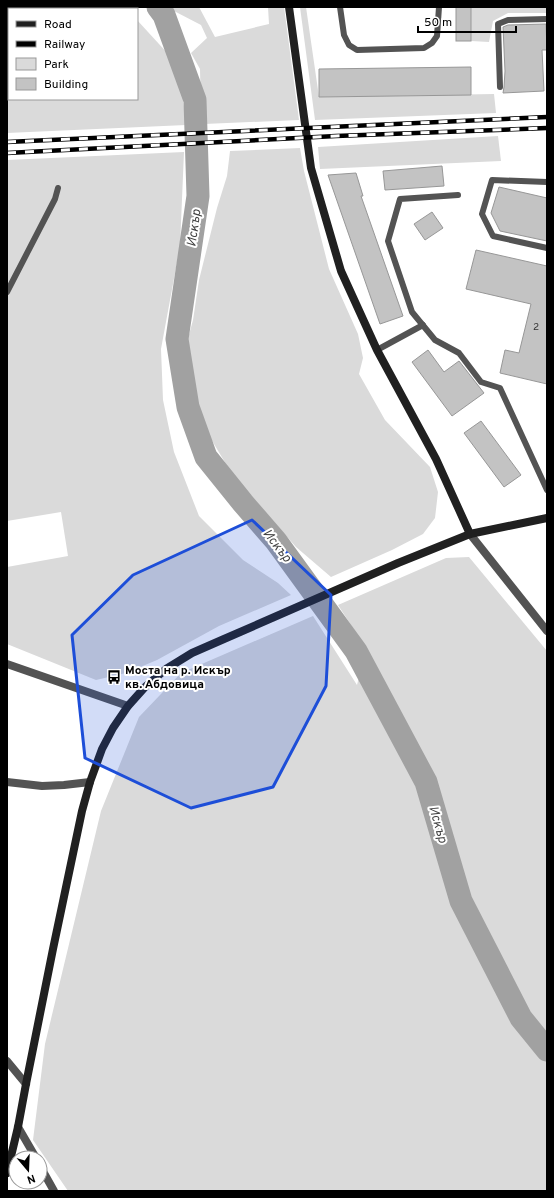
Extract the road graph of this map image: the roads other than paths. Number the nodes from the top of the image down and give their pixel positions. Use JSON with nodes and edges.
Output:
{"nodes":[{"id":1,"x":289,"y":7,"type":"edge"},
{"id":2,"x":340,"y":7,"type":"edge"},
{"id":3,"x":438,"y":7,"type":"edge"},
{"id":4,"x":547,"y":19,"type":"edge"},
{"id":5,"x":500,"y":87,"type":"dead end"},
{"id":6,"x":547,"y":182,"type":"edge"},
{"id":7,"x":58,"y":188,"type":"dead end"},
{"id":8,"x":458,"y":195,"type":"dead end"},
{"id":9,"x":547,"y":248,"type":"edge"},
{"id":10,"x":7,"y":292,"type":"edge"},
{"id":11,"x":423,"y":325,"type":"junction"},
{"id":12,"x":377,"y":350,"type":"junction"},
{"id":13,"x":547,"y":490,"type":"edge"},
{"id":14,"x":547,"y":518,"type":"edge"},
{"id":15,"x":470,"y":534,"type":"junction"},
{"id":16,"x":547,"y":631,"type":"edge"},
{"id":17,"x":7,"y":664,"type":"edge"},
{"id":18,"x":128,"y":706,"type":"junction"},
{"id":19,"x":7,"y":782,"type":"edge"},
{"id":20,"x":90,"y":782,"type":"junction"},
{"id":21,"x":7,"y":1061,"type":"edge"},
{"id":22,"x":26,"y":1084,"type":"junction"},
{"id":23,"x":18,"y":1127,"type":"junction"},
{"id":24,"x":31,"y":1150,"type":"edge"},
{"id":25,"x":7,"y":1173,"type":"edge"},
{"id":26,"x":48,"y":1180,"type":"edge"},
{"id":27,"x":54,"y":1191,"type":"edge"}],
"edges":[{"from":1,"to":12,"type":"street"},
{"from":2,"to":3,"type":"lane"},
{"from":4,"to":5,"type":"lane"},
{"from":6,"to":9,"type":"lane"},
{"from":7,"to":10,"type":"lane"},
{"from":8,"to":11,"type":"lane"},
{"from":11,"to":12,"type":"lane"},
{"from":11,"to":13,"type":"lane"},
{"from":12,"to":15,"type":"street"},
{"from":14,"to":15,"type":"street"},
{"from":15,"to":16,"type":"street"},
{"from":15,"to":18,"type":"street"},
{"from":17,"to":18,"type":"street"},
{"from":18,"to":20,"type":"street"},
{"from":19,"to":20,"type":"street"},
{"from":20,"to":22,"type":"street"},
{"from":21,"to":22,"type":"street"},
{"from":22,"to":23,"type":"street"},
{"from":23,"to":24,"type":"street"},
{"from":23,"to":25,"type":"street"},
{"from":26,"to":27,"type":"street"}]}
